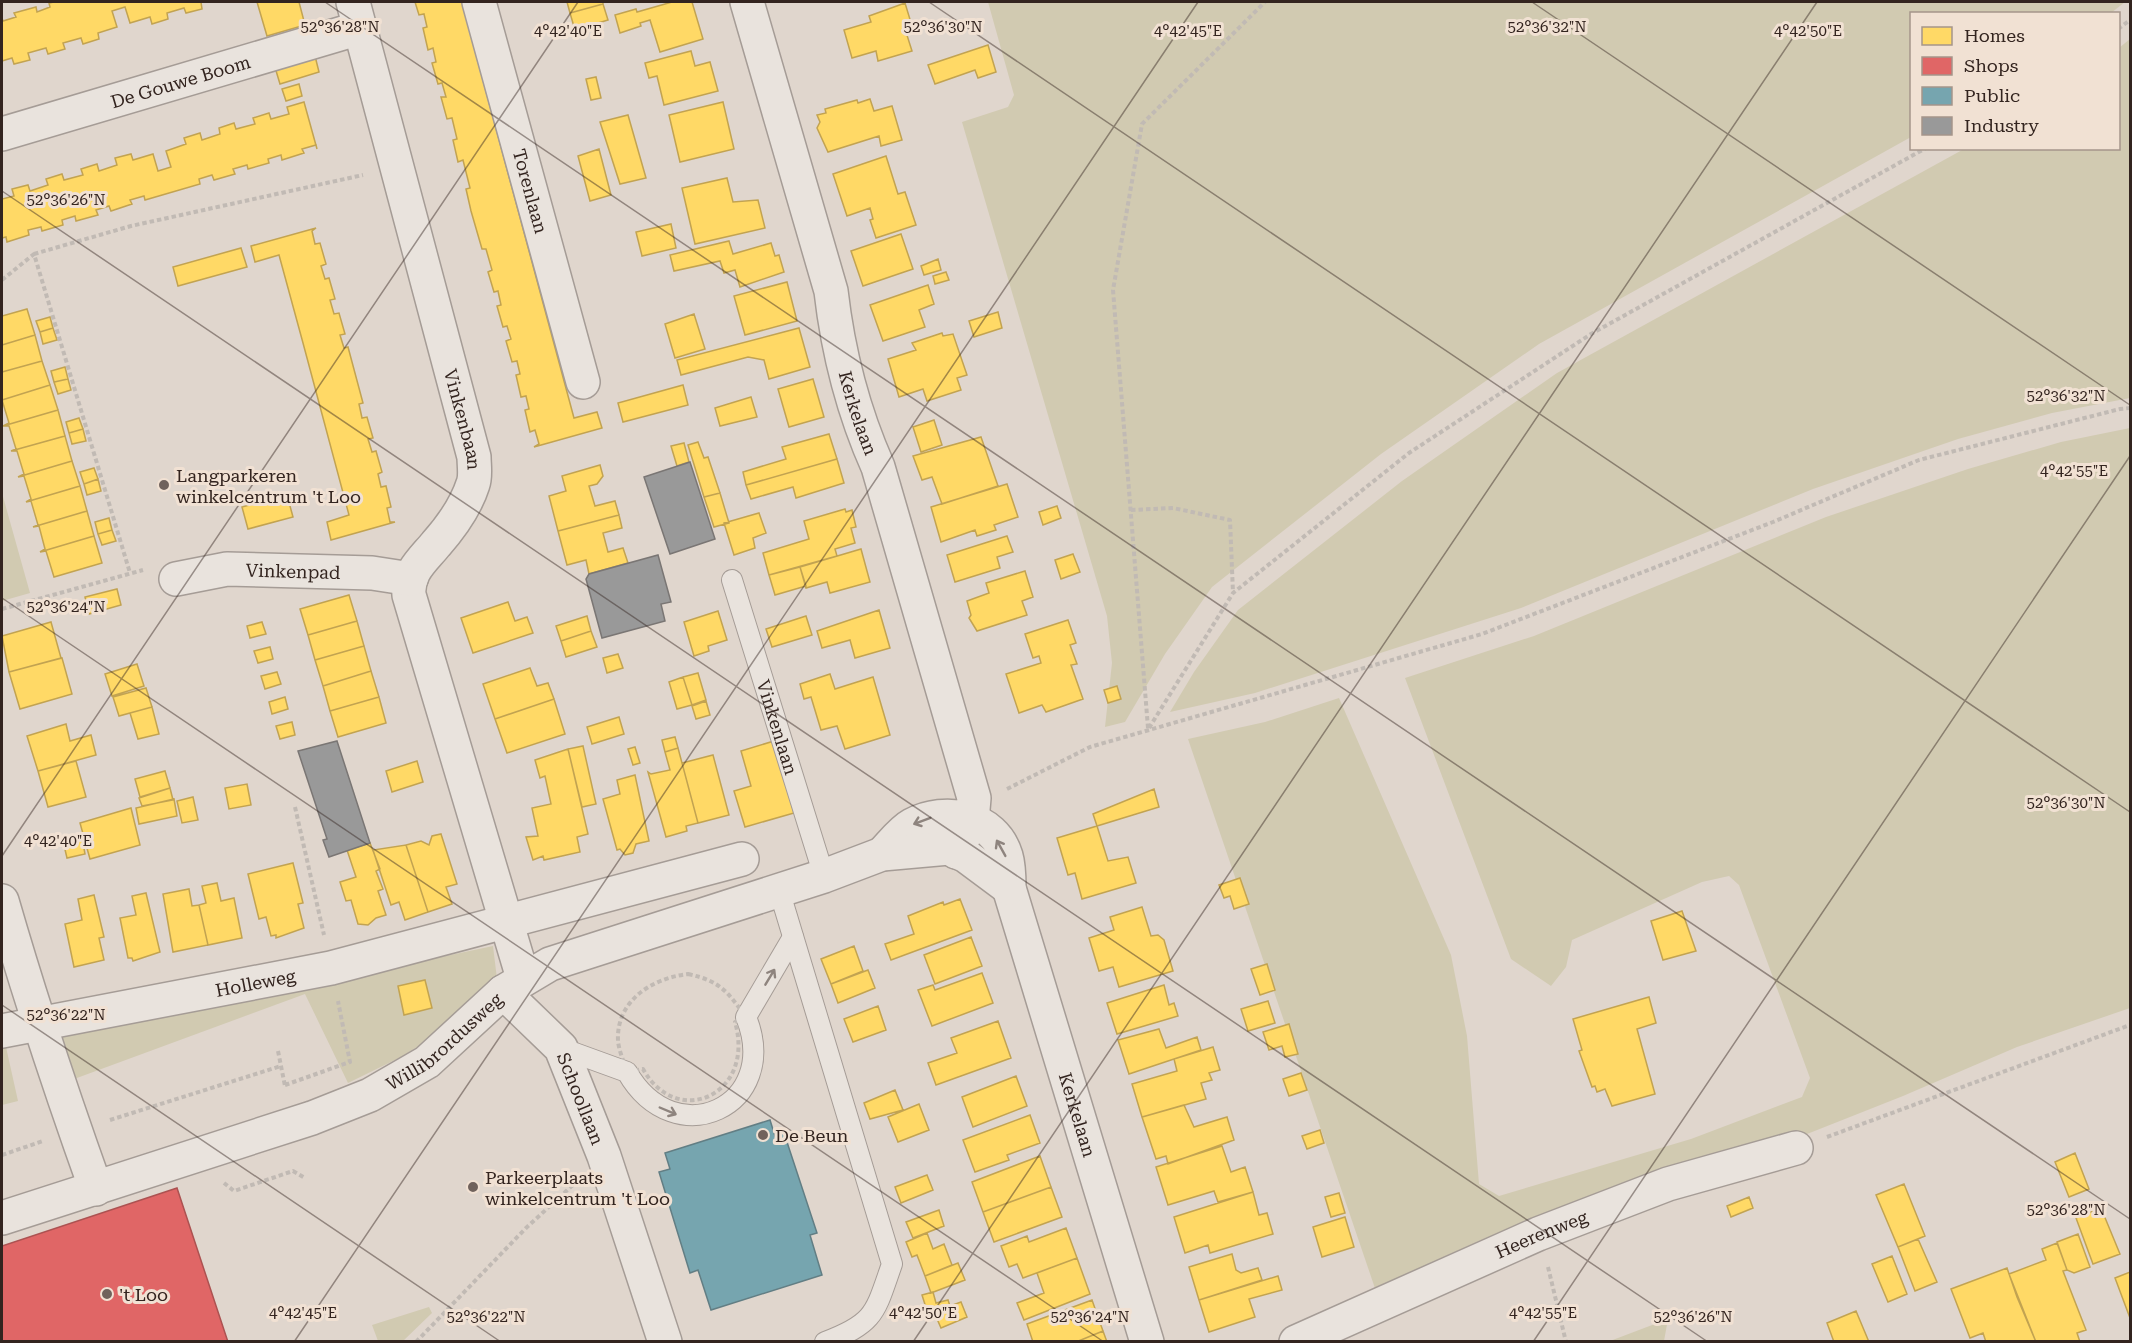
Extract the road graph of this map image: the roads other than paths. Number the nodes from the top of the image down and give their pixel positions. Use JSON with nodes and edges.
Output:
{"nodes":[{"id":1,"x":479,"y":2,"type":"edge"},
{"id":2,"x":747,"y":2,"type":"edge"},
{"id":3,"x":356,"y":15,"type":"edge"},
{"id":4,"x":2,"y":134,"type":"edge"},
{"id":5,"x":583,"y":382,"type":"dead end"},
{"id":6,"x":163,"y":574,"type":"road end"},
{"id":7,"x":411,"y":579,"type":"junction"},
{"id":8,"x":732,"y":580,"type":"dead end"},
{"id":9,"x":973,"y":809,"type":"junction"},
{"id":10,"x":956,"y":852,"type":"junction"},
{"id":11,"x":882,"y":854,"type":"junction"},
{"id":12,"x":742,"y":859,"type":"dead end"},
{"id":13,"x":824,"y":876,"type":"junction"},
{"id":14,"x":1010,"y":888,"type":"junction"},
{"id":15,"x":779,"y":890,"type":"junction"},
{"id":16,"x":2,"y":901,"type":"edge"},
{"id":17,"x":506,"y":923,"type":"junction"},
{"id":18,"x":793,"y":937,"type":"junction"},
{"id":19,"x":513,"y":985,"type":"junction"},
{"id":20,"x":37,"y":1023,"type":"junction"},
{"id":21,"x":2,"y":1031,"type":"edge"},
{"id":22,"x":561,"y":1048,"type":"junction"},
{"id":23,"x":1796,"y":1148,"type":"road end"},
{"id":24,"x":96,"y":1189,"type":"junction"},
{"id":25,"x":2,"y":1218,"type":"edge"},
{"id":26,"x":665,"y":1341,"type":"edge"},
{"id":27,"x":825,"y":1341,"type":"edge"},
{"id":28,"x":1148,"y":1341,"type":"edge"},
{"id":29,"x":1296,"y":1341,"type":"edge"}],
"edges":[{"from":1,"to":5,"type":"street","name":"Torenlaan"},
{"from":2,"to":9,"type":"street","name":"Kerkelaan"},
{"from":3,"to":4,"type":"street","name":"De Gouwe Boom"},
{"from":3,"to":7,"type":"street","name":"Vinkenbaan"},
{"from":6,"to":7,"type":"street","name":"Vinkenpad"},
{"from":7,"to":17,"type":"street"},
{"from":8,"to":13,"type":"lane","name":"Vinkenlaan"},
{"from":9,"to":10,"type":"street"},
{"from":9,"to":11,"type":"street","name":"Willibrordusweg","one_way":true},
{"from":14,"to":9,"type":"street","name":"Kerkelaan","one_way":true},
{"from":10,"to":11,"type":"street","name":"Willibrordusweg"},
{"from":10,"to":14,"type":"street"},
{"from":11,"to":13,"type":"street","name":"Willibrordusweg"},
{"from":12,"to":17,"type":"street","name":"Holleweg"},
{"from":13,"to":15,"type":"street","name":"Willibrordusweg"},
{"from":14,"to":28,"type":"street","name":"Kerkelaan"},
{"from":15,"to":18,"type":"lane"},
{"from":15,"to":19,"type":"street","name":"Willibrordusweg"},
{"from":16,"to":20,"type":"street"},
{"from":17,"to":19,"type":"street"},
{"from":17,"to":20,"type":"street","name":"Holleweg"},
{"from":22,"to":18,"type":"lane","one_way":true},
{"from":18,"to":27,"type":"lane"},
{"from":19,"to":22,"type":"street","name":"Schoollaan"},
{"from":19,"to":24,"type":"street","name":"Willibrordusweg"},
{"from":20,"to":21,"type":"street","name":"Holleweg"},
{"from":20,"to":24,"type":"street"},
{"from":22,"to":26,"type":"street","name":"Schoollaan"},
{"from":23,"to":29,"type":"street","name":"Heerenweg"},
{"from":24,"to":25,"type":"street","name":"Willibrordusweg"}]}
